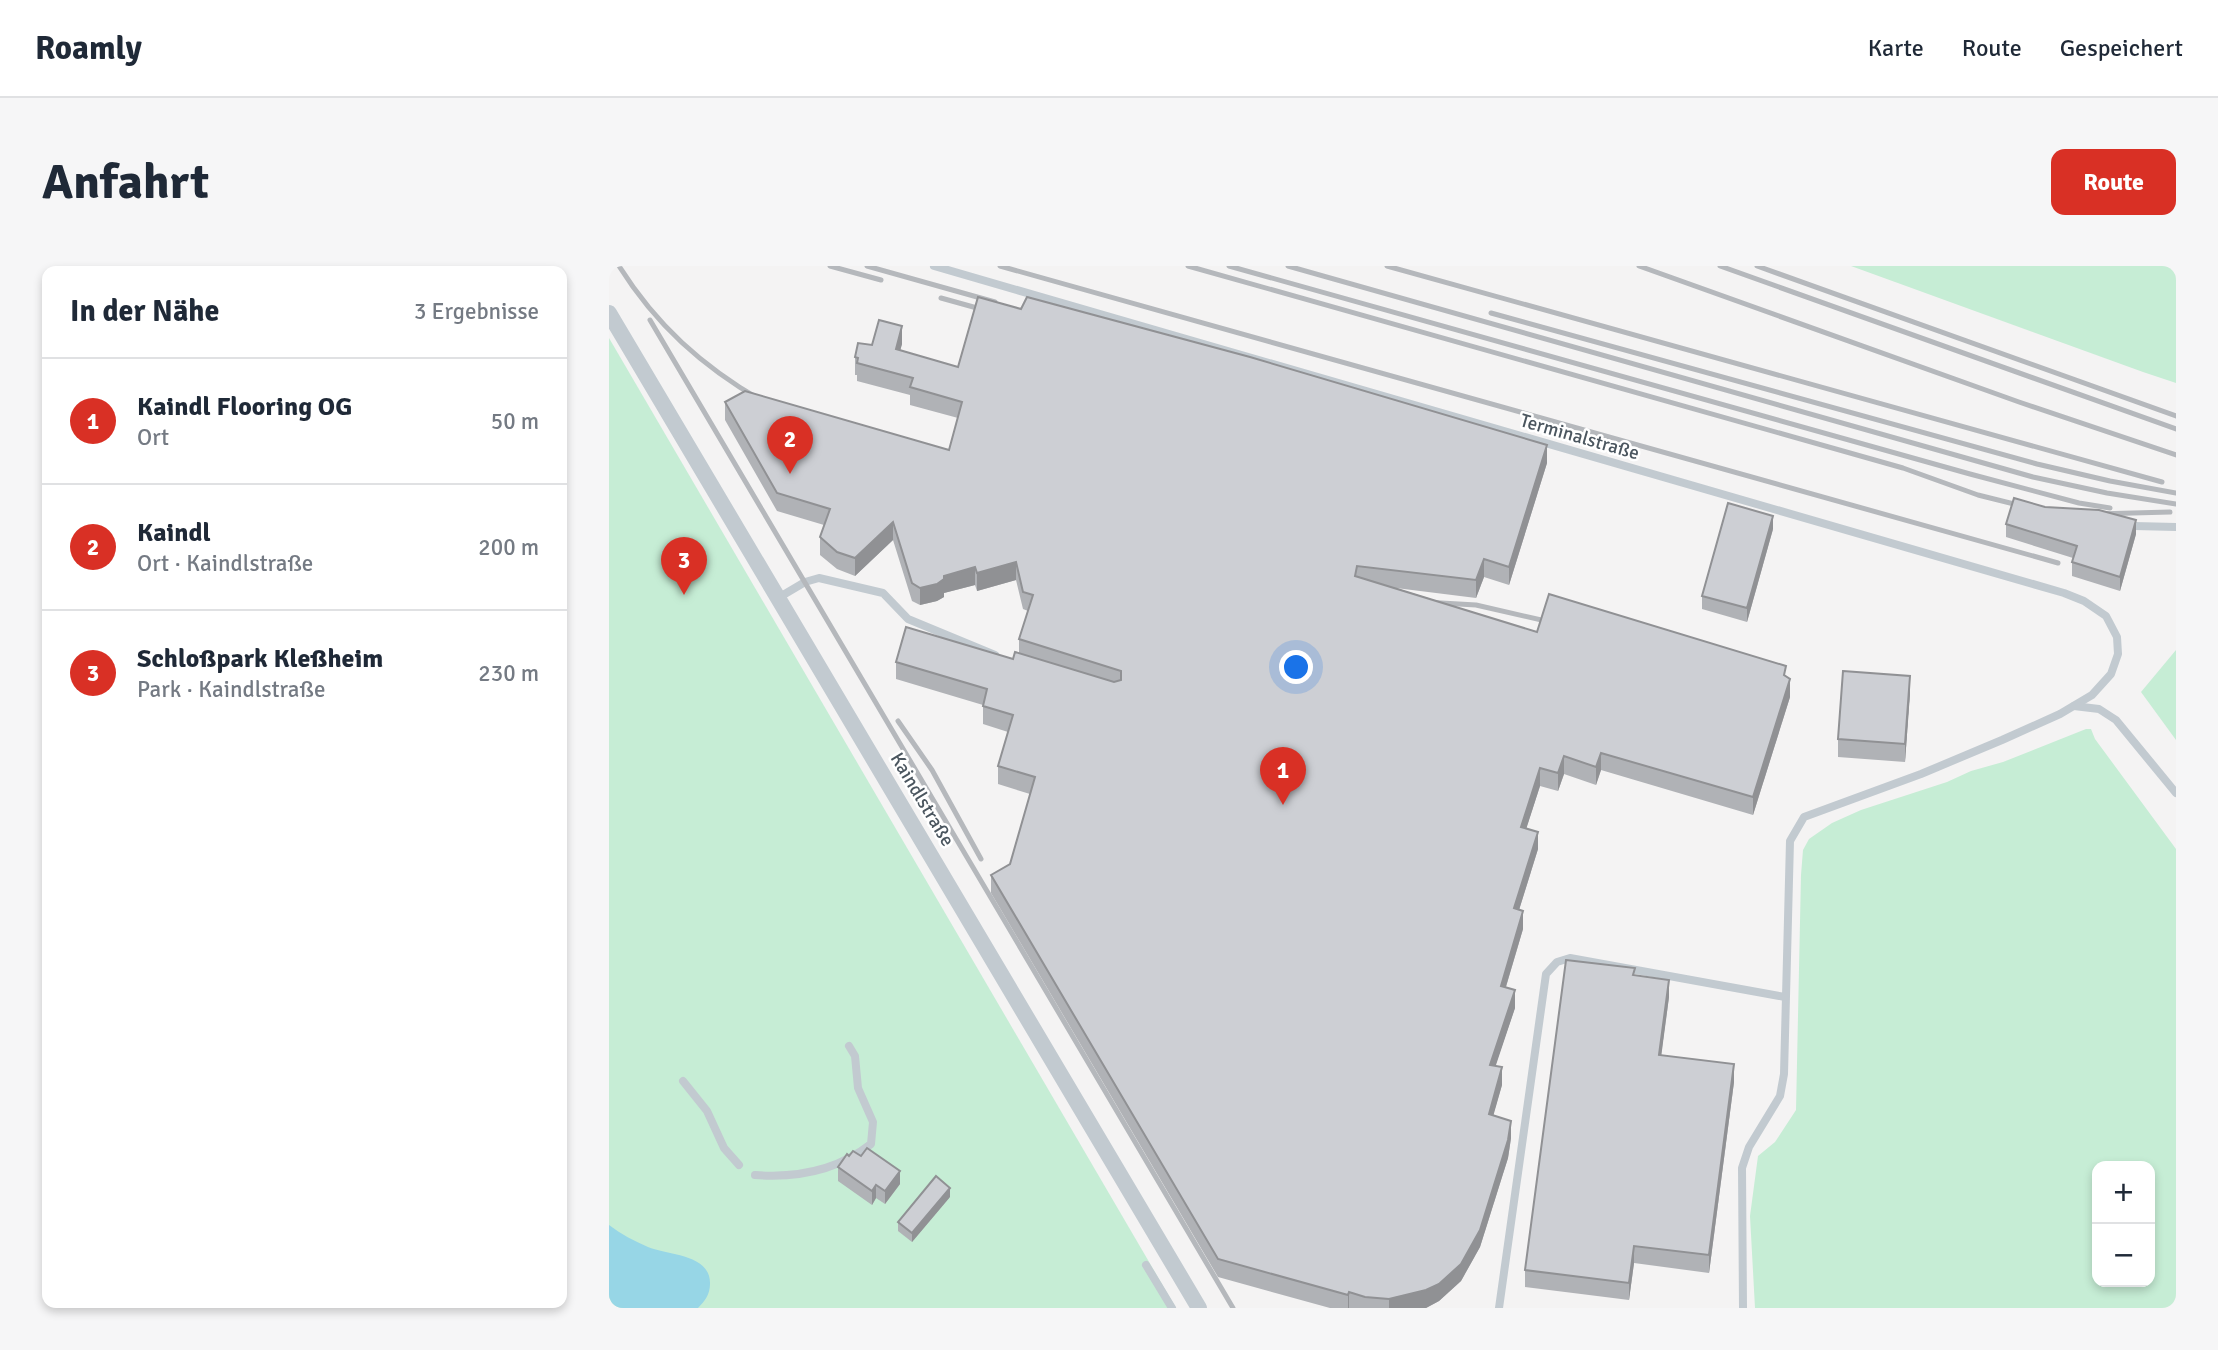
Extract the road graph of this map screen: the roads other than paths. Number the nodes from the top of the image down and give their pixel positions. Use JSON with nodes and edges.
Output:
{"nodes":[{"id":1,"x":934,"y":266,"type":"edge"},
{"id":2,"x":609,"y":313,"type":"edge"},
{"id":3,"x":2134,"y":526,"type":"edge"},
{"id":4,"x":2176,"y":527,"type":"edge"},
{"id":5,"x":778,"y":598,"type":"junction"},
{"id":6,"x":1004,"y":658,"type":"edge"},
{"id":7,"x":2073,"y":706,"type":"junction"},
{"id":8,"x":2176,"y":793,"type":"edge"},
{"id":9,"x":1785,"y":997,"type":"junction"},
{"id":10,"x":849,"y":1046,"type":"dead end"},
{"id":11,"x":683,"y":1081,"type":"dead end"},
{"id":12,"x":739,"y":1165,"type":"dead end"},
{"id":13,"x":755,"y":1175,"type":"dead end"},
{"id":14,"x":1146,"y":1265,"type":"dead end"},
{"id":15,"x":1172,"y":1308,"type":"edge"},
{"id":16,"x":1199,"y":1308,"type":"edge"},
{"id":17,"x":1499,"y":1308,"type":"edge"},
{"id":18,"x":1743,"y":1308,"type":"edge"}],
"edges":[{"from":1,"to":7,"type":"lane","name":"Terminalstraße"},
{"from":2,"to":5,"type":"street","name":"Kaindlstraße"},
{"from":3,"to":4,"type":"lane"},
{"from":5,"to":6,"type":"lane"},
{"from":5,"to":16,"type":"street","name":"Kaindlstraße"},
{"from":7,"to":8,"type":"lane"},
{"from":7,"to":9,"type":"lane","name":"Terminalstraße"},
{"from":9,"to":17,"type":"lane"},
{"from":9,"to":18,"type":"lane","name":"Terminalstraße"},
{"from":10,"to":13,"type":"lane"},
{"from":11,"to":12,"type":"lane"},
{"from":14,"to":15,"type":"lane"}]}
